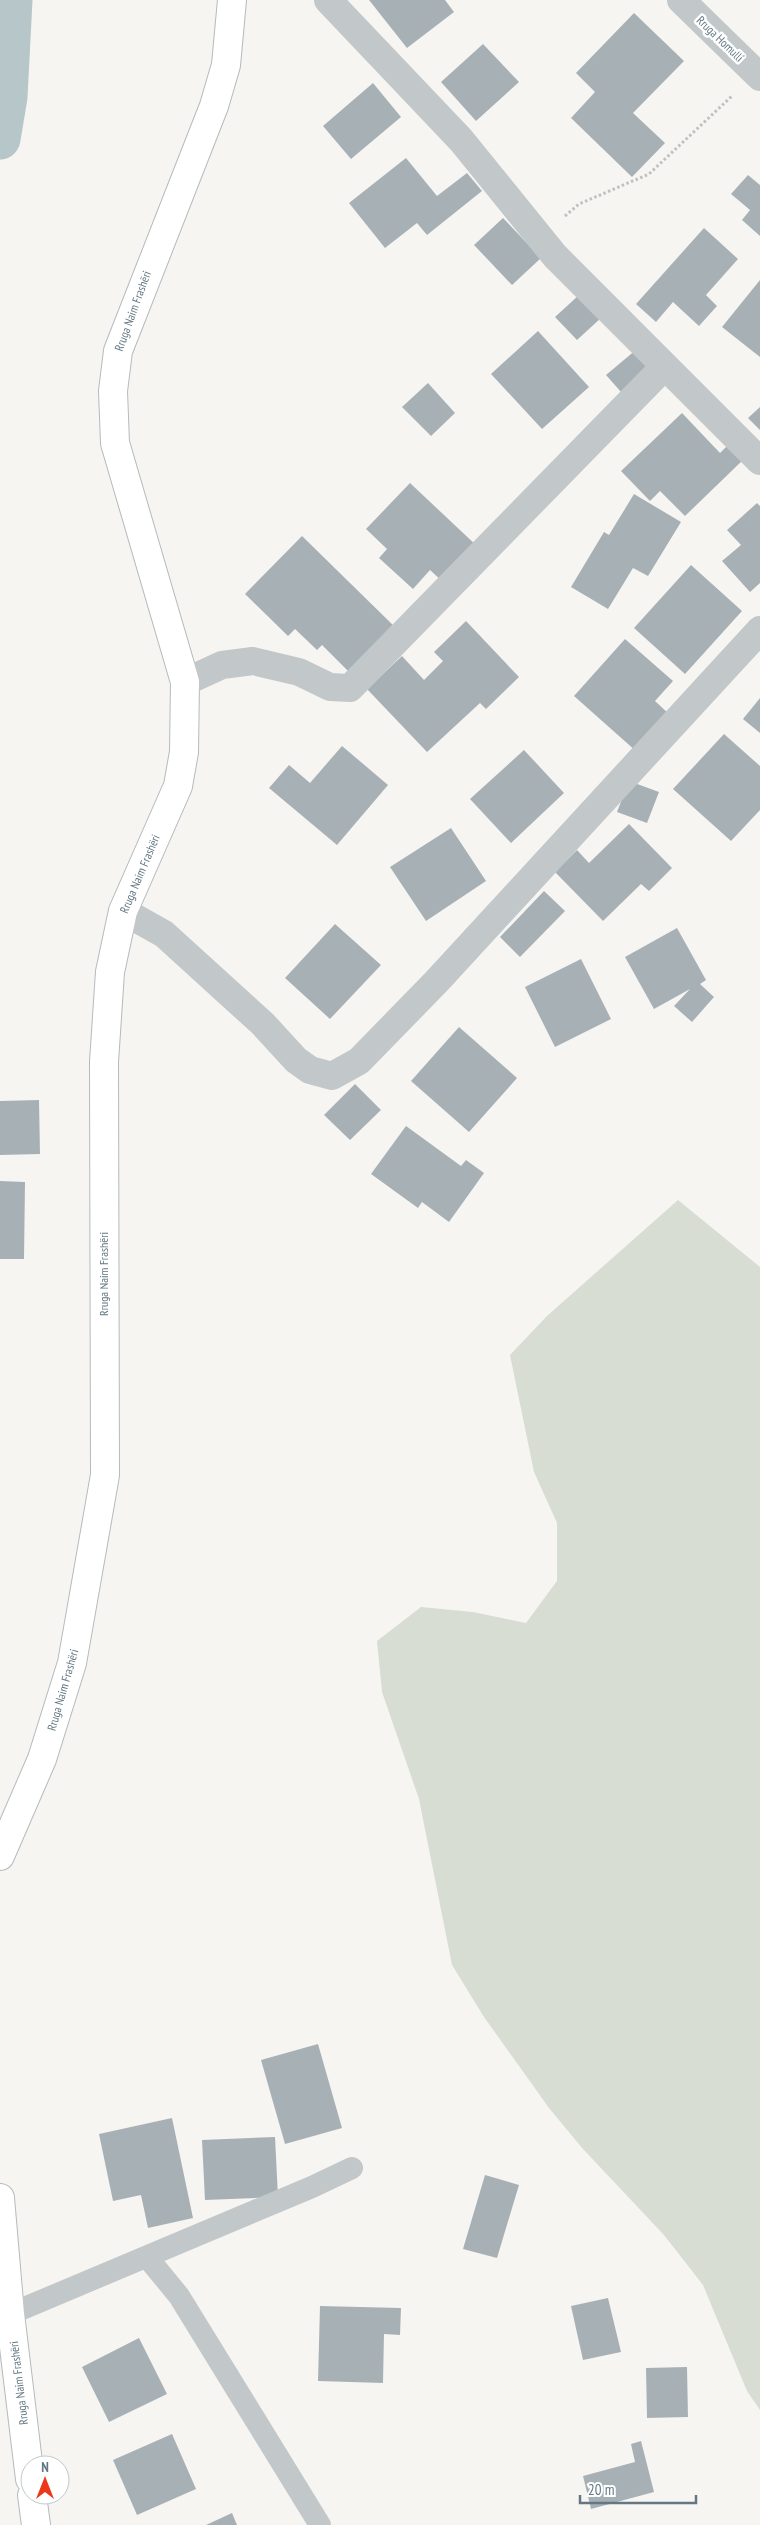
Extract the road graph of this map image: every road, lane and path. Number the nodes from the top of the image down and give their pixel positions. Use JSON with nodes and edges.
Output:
{"nodes":[{"id":1,"x":232,"y":0,"type":"edge"},
{"id":2,"x":328,"y":0,"type":"edge"},
{"id":3,"x":681,"y":0,"type":"edge"},
{"id":4,"x":758,"y":75,"type":"edge"},
{"id":5,"x":541,"y":238,"type":"junction"},
{"id":6,"x":665,"y":366,"type":"junction"},
{"id":7,"x":760,"y":462,"type":"edge"},
{"id":8,"x":760,"y":630,"type":"edge"},
{"id":9,"x":185,"y":682,"type":"junction"},
{"id":10,"x":123,"y":911,"type":"junction"},
{"id":11,"x":0,"y":1856,"type":"edge"},
{"id":12,"x":352,"y":2168,"type":"dead end"},
{"id":13,"x":0,"y":2198,"type":"edge"},
{"id":14,"x":147,"y":2257,"type":"junction"},
{"id":15,"x":10,"y":2314,"type":"junction"},
{"id":16,"x":27,"y":2455,"type":"edge"},
{"id":17,"x":33,"y":2505,"type":"edge"},
{"id":18,"x":36,"y":2525,"type":"edge"},
{"id":19,"x":320,"y":2525,"type":"edge"}],
"edges":[{"from":1,"to":9,"type":"street","name":"Rruga Naim Frashëri"},
{"from":2,"to":5,"type":"street"},
{"from":3,"to":4,"type":"street","name":"Rruga Homulli"},
{"from":4,"to":5,"type":"path"},
{"from":5,"to":6,"type":"street"},
{"from":6,"to":7,"type":"street"},
{"from":6,"to":9,"type":"street"},
{"from":8,"to":10,"type":"street"},
{"from":9,"to":10,"type":"street","name":"Rruga Naim Frashëri"},
{"from":10,"to":11,"type":"street","name":"Rruga Naim Frashëri"},
{"from":12,"to":14,"type":"lane"},
{"from":13,"to":15,"type":"street","name":"Rruga Naim Frashëri"},
{"from":14,"to":15,"type":"lane"},
{"from":14,"to":19,"type":"lane"},
{"from":15,"to":16,"type":"street","name":"Rruga Naim Frashëri"},
{"from":17,"to":18,"type":"street"}]}
